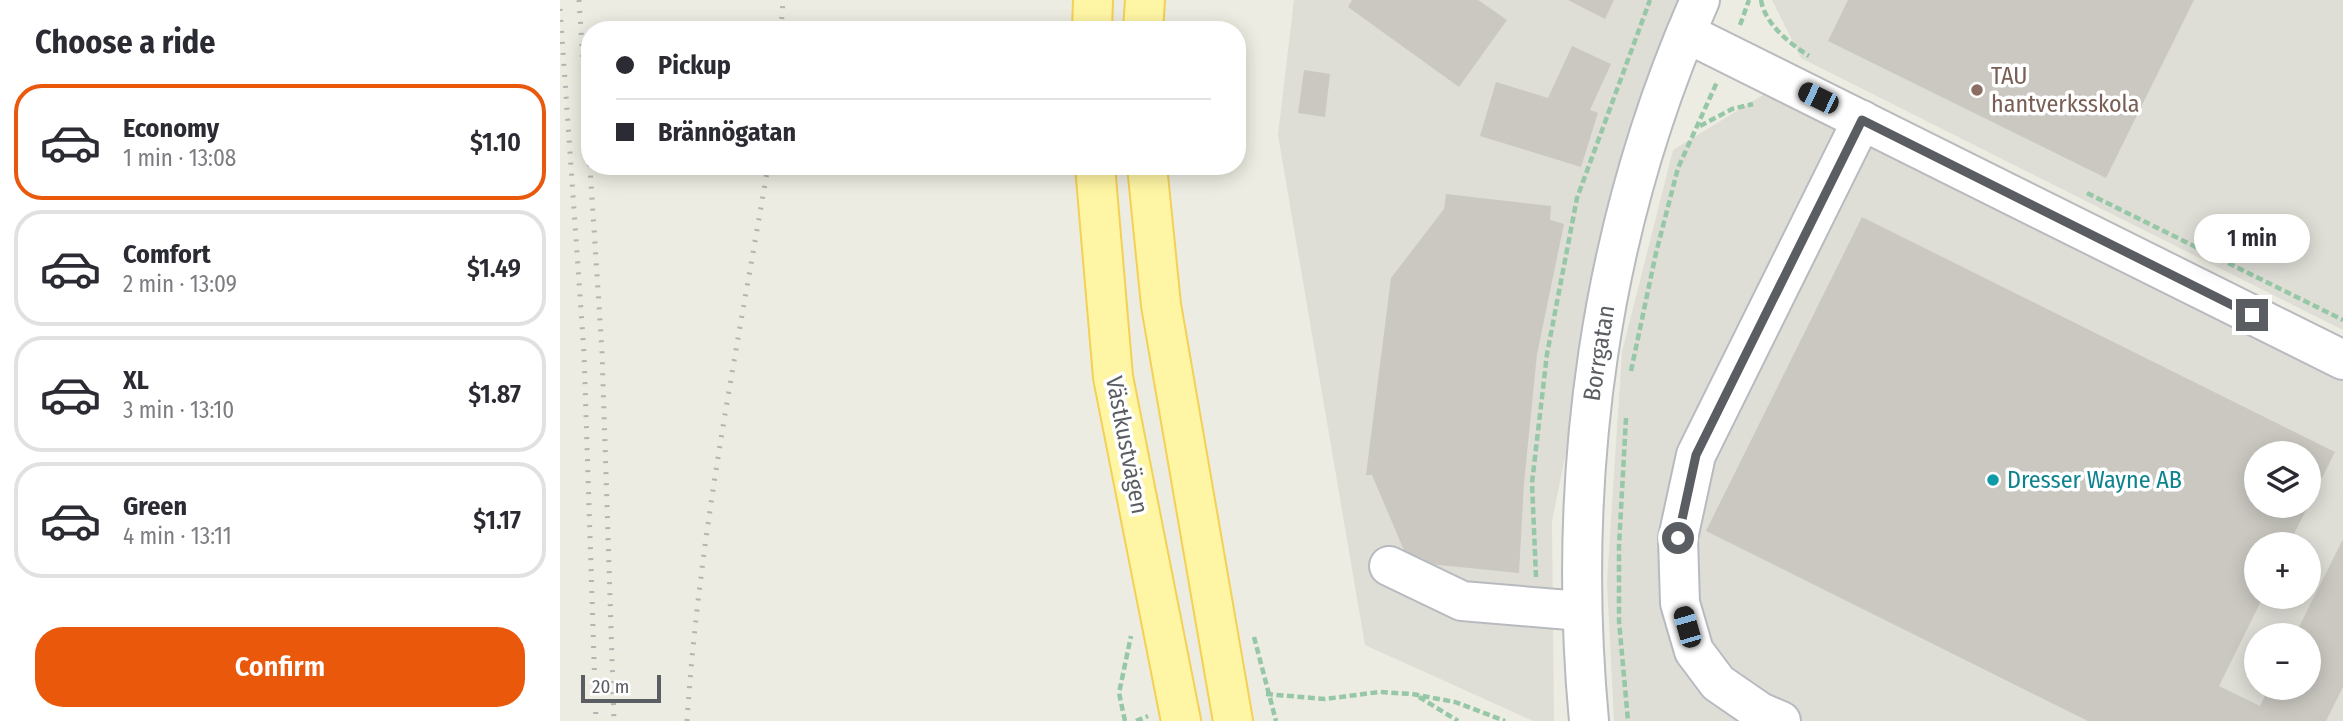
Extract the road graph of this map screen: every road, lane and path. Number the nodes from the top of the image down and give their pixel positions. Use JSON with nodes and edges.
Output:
{"nodes":[{"id":1,"x":1093,"y":0,"type":"edge"},
{"id":2,"x":1145,"y":0,"type":"edge"},
{"id":3,"x":1650,"y":0,"type":"edge"},
{"id":4,"x":1761,"y":0,"type":"edge"},
{"id":5,"x":1693,"y":16,"type":"edge"},
{"id":6,"x":1093,"y":21,"type":"edge"},
{"id":7,"x":1144,"y":21,"type":"edge"},
{"id":8,"x":1729,"y":55,"type":"junction"},
{"id":9,"x":1820,"y":61,"type":"dead end"},
{"id":10,"x":1862,"y":120,"type":"junction"},
{"id":11,"x":1096,"y":175,"type":"edge"},
{"id":12,"x":1148,"y":175,"type":"edge"},
{"id":13,"x":2081,"y":190,"type":"dead end"},
{"id":14,"x":2343,"y":320,"type":"edge"},
{"id":15,"x":2343,"y":360,"type":"edge"},
{"id":16,"x":1630,"y":380,"type":"dead end"},
{"id":17,"x":1627,"y":405,"type":"dead end"},
{"id":18,"x":1389,"y":566,"type":"dead end"},
{"id":19,"x":1537,"y":609,"type":"junction"},
{"id":20,"x":1581,"y":611,"type":"junction"},
{"id":21,"x":1131,"y":633,"type":"dead end"},
{"id":22,"x":1412,"y":694,"type":"junction"},
{"id":23,"x":1125,"y":721,"type":"edge"},
{"id":24,"x":1181,"y":721,"type":"edge"},
{"id":25,"x":1233,"y":721,"type":"edge"},
{"id":26,"x":1276,"y":721,"type":"edge"},
{"id":27,"x":1458,"y":721,"type":"edge"},
{"id":28,"x":1505,"y":721,"type":"edge"},
{"id":29,"x":1589,"y":721,"type":"edge"},
{"id":30,"x":1628,"y":721,"type":"edge"},
{"id":31,"x":1781,"y":721,"type":"edge"}],
"edges":[{"from":1,"to":6,"type":"main road"},
{"from":2,"to":7,"type":"main road"},
{"from":3,"to":19,"type":"path"},
{"from":4,"to":9,"type":"path"},
{"from":5,"to":8,"type":"street"},
{"from":5,"to":20,"type":"street","name":"Borrgatan"},
{"from":8,"to":10,"type":"street"},
{"from":8,"to":16,"type":"path"},
{"from":10,"to":15,"type":"street"},
{"from":10,"to":31,"type":"street"},
{"from":11,"to":24,"type":"main road","name":"Västkustvägen"},
{"from":12,"to":25,"type":"main road"},
{"from":13,"to":14,"type":"path"},
{"from":17,"to":30,"type":"path"},
{"from":18,"to":19,"type":"street"},
{"from":19,"to":20,"type":"street"},
{"from":20,"to":29,"type":"street","name":"Borrgatan"},
{"from":21,"to":23,"type":"path"},
{"from":22,"to":26,"type":"path"},
{"from":22,"to":27,"type":"path"},
{"from":22,"to":28,"type":"path"}]}
